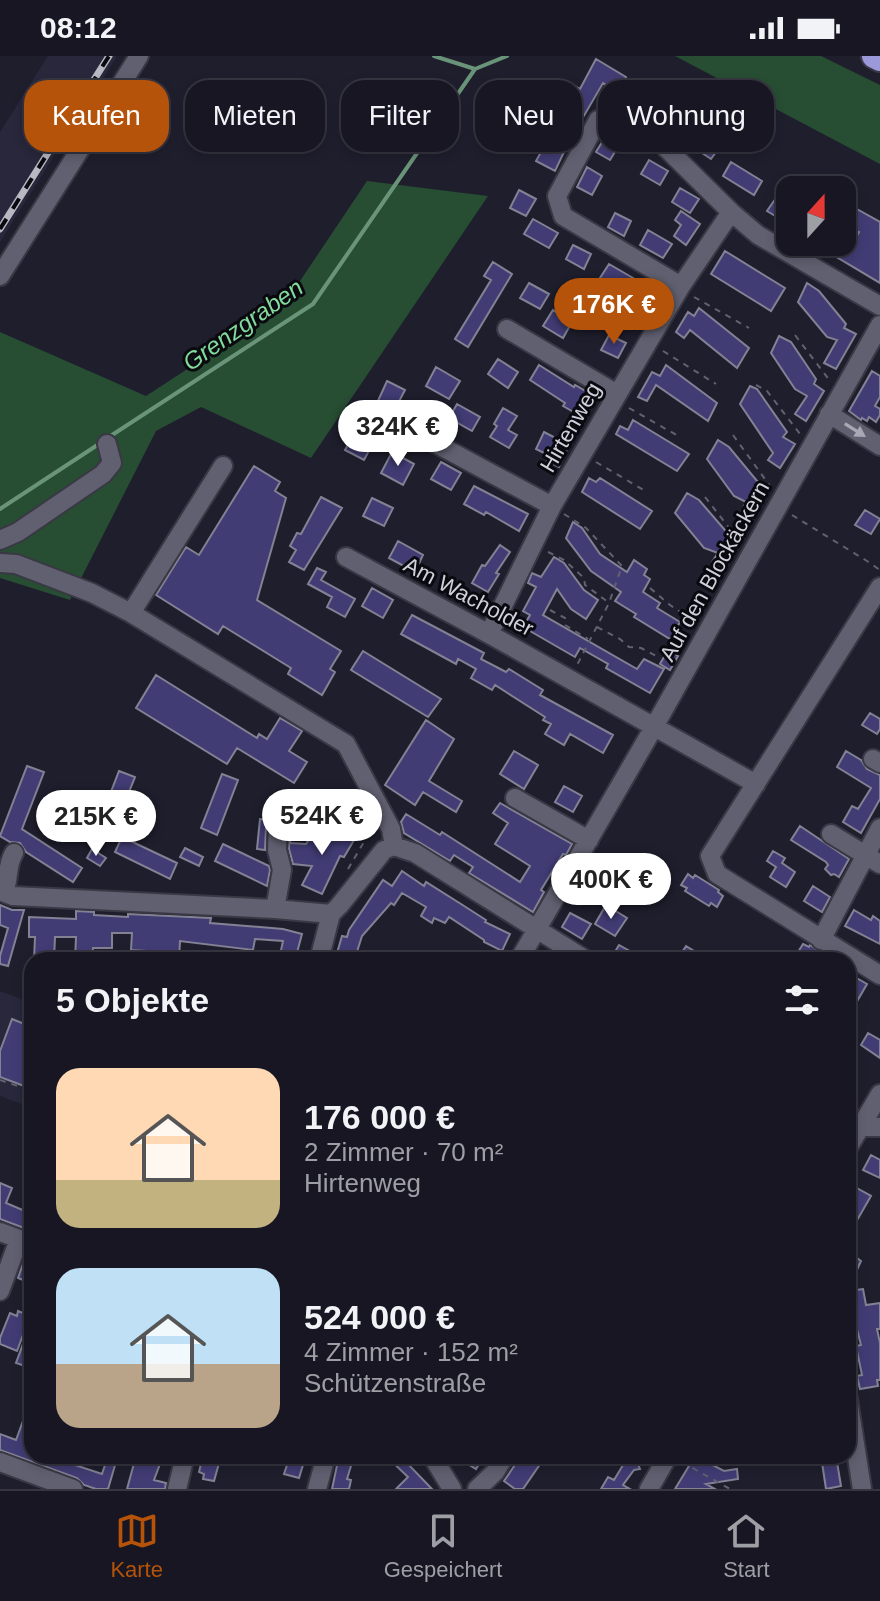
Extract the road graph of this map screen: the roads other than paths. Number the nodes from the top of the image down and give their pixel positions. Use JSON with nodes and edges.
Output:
{"nodes":[{"id":1,"x":139,"y":56,"type":"edge"},
{"id":2,"x":874,"y":56,"type":"edge"},
{"id":3,"x":880,"y":59,"type":"edge"},
{"id":4,"x":731,"y":212,"type":"junction"},
{"id":5,"x":0,"y":276,"type":"edge"},
{"id":6,"x":681,"y":287,"type":"junction"},
{"id":7,"x":880,"y":306,"type":"edge"},
{"id":8,"x":880,"y":325,"type":"edge"},
{"id":9,"x":507,"y":329,"type":"dead end"},
{"id":10,"x":616,"y":397,"type":"junction"},
{"id":11,"x":829,"y":414,"type":"junction"},
{"id":12,"x":420,"y":435,"type":"dead end"},
{"id":13,"x":107,"y":444,"type":"dead end"},
{"id":14,"x":880,"y":446,"type":"edge"},
{"id":15,"x":223,"y":466,"type":"dead end"},
{"id":16,"x":552,"y":506,"type":"junction"},
{"id":17,"x":0,"y":540,"type":"edge"},
{"id":18,"x":346,"y":557,"type":"dead end"},
{"id":19,"x":0,"y":563,"type":"edge"},
{"id":20,"x":880,"y":587,"type":"edge"},
{"id":21,"x":131,"y":613,"type":"junction"},
{"id":22,"x":489,"y":634,"type":"junction"},
{"id":23,"x":654,"y":727,"type":"junction"},
{"id":24,"x":756,"y":784,"type":"junction"},
{"id":25,"x":515,"y":798,"type":"dead end"},
{"id":26,"x":278,"y":828,"type":"dead end"},
{"id":27,"x":880,"y":828,"type":"edge"},
{"id":28,"x":831,"y":834,"type":"dead end"},
{"id":29,"x":589,"y":840,"type":"junction"},
{"id":30,"x":394,"y":846,"type":"junction"},
{"id":31,"x":14,"y":853,"type":"dead end"},
{"id":32,"x":873,"y":860,"type":"edge"},
{"id":33,"x":2,"y":892,"type":"edge"},
{"id":34,"x":275,"y":909,"type":"junction"},
{"id":35,"x":331,"y":914,"type":"junction"},
{"id":36,"x":537,"y":930,"type":"junction"},
{"id":37,"x":821,"y":940,"type":"junction"},
{"id":38,"x":321,"y":952,"type":"edge"},
{"id":39,"x":524,"y":952,"type":"edge"},
{"id":40,"x":573,"y":952,"type":"edge"},
{"id":41,"x":841,"y":952,"type":"edge"},
{"id":42,"x":856,"y":961,"type":"edge"},
{"id":43,"x":880,"y":975,"type":"edge"},
{"id":44,"x":880,"y":1094,"type":"edge"},
{"id":45,"x":856,"y":1122,"type":"edge"},
{"id":46,"x":856,"y":1124,"type":"edge"},
{"id":47,"x":880,"y":1127,"type":"edge"},
{"id":48,"x":0,"y":1232,"type":"edge"},
{"id":49,"x":24,"y":1242,"type":"edge"},
{"id":50,"x":24,"y":1244,"type":"edge"},
{"id":51,"x":0,"y":1291,"type":"edge"},
{"id":52,"x":856,"y":1450,"type":"edge"},
{"id":53,"x":0,"y":1462,"type":"edge"},
{"id":54,"x":183,"y":1464,"type":"edge"},
{"id":55,"x":324,"y":1464,"type":"edge"},
{"id":56,"x":437,"y":1464,"type":"edge"},
{"id":57,"x":500,"y":1464,"type":"edge"},
{"id":58,"x":672,"y":1464,"type":"edge"},
{"id":59,"x":73,"y":1489,"type":"edge"},
{"id":60,"x":177,"y":1489,"type":"edge"},
{"id":61,"x":317,"y":1489,"type":"edge"},
{"id":62,"x":452,"y":1489,"type":"edge"},
{"id":63,"x":477,"y":1489,"type":"edge"},
{"id":64,"x":649,"y":1489,"type":"edge"},
{"id":65,"x":862,"y":1489,"type":"edge"}],
"edges":[{"from":1,"to":5,"type":"street"},
{"from":2,"to":3,"type":"highway"},
{"from":4,"to":6,"type":"street","name":"Hirtenweg"},
{"from":4,"to":6,"type":"street"},
{"from":4,"to":7,"type":"street"},
{"from":6,"to":10,"type":"street","name":"Hirtenweg"},
{"from":8,"to":11,"type":"street","name":"Auf den Blockäckern"},
{"from":9,"to":10,"type":"street"},
{"from":10,"to":16,"type":"street","name":"Hirtenweg"},
{"from":11,"to":14,"type":"street","one_way":true},
{"from":11,"to":23,"type":"street","name":"Auf den Blockäckern"},
{"from":12,"to":16,"type":"street"},
{"from":13,"to":17,"type":"street"},
{"from":15,"to":21,"type":"street"},
{"from":16,"to":22,"type":"street","name":"Hirtenweg"},
{"from":18,"to":22,"type":"street","name":"Am Wacholder"},
{"from":19,"to":21,"type":"street"},
{"from":20,"to":24,"type":"street"},
{"from":21,"to":30,"type":"street"},
{"from":22,"to":23,"type":"street","name":"Am Wacholder"},
{"from":23,"to":24,"type":"street","name":"Am Wacholder"},
{"from":23,"to":29,"type":"street","name":"Auf den Blockäckern"},
{"from":24,"to":37,"type":"street"},
{"from":25,"to":29,"type":"street"},
{"from":26,"to":34,"type":"street"},
{"from":27,"to":32,"type":"street"},
{"from":28,"to":32,"type":"street"},
{"from":29,"to":36,"type":"street","name":"Auf den Blockäckern"},
{"from":30,"to":35,"type":"street"},
{"from":30,"to":36,"type":"street"},
{"from":31,"to":33,"type":"street"},
{"from":32,"to":37,"type":"street"},
{"from":33,"to":34,"type":"street"},
{"from":34,"to":35,"type":"street"},
{"from":35,"to":38,"type":"street"},
{"from":36,"to":39,"type":"street","name":"Auf den Blockäckern"},
{"from":36,"to":40,"type":"street"},
{"from":37,"to":41,"type":"street"},
{"from":42,"to":43,"type":"street"},
{"from":44,"to":45,"type":"street"},
{"from":46,"to":47,"type":"street"},
{"from":48,"to":49,"type":"street"},
{"from":50,"to":51,"type":"street"},
{"from":52,"to":65,"type":"street"},
{"from":53,"to":59,"type":"street"},
{"from":54,"to":60,"type":"street"},
{"from":55,"to":61,"type":"street"},
{"from":56,"to":62,"type":"street"},
{"from":57,"to":63,"type":"street"},
{"from":58,"to":64,"type":"street"}]}
